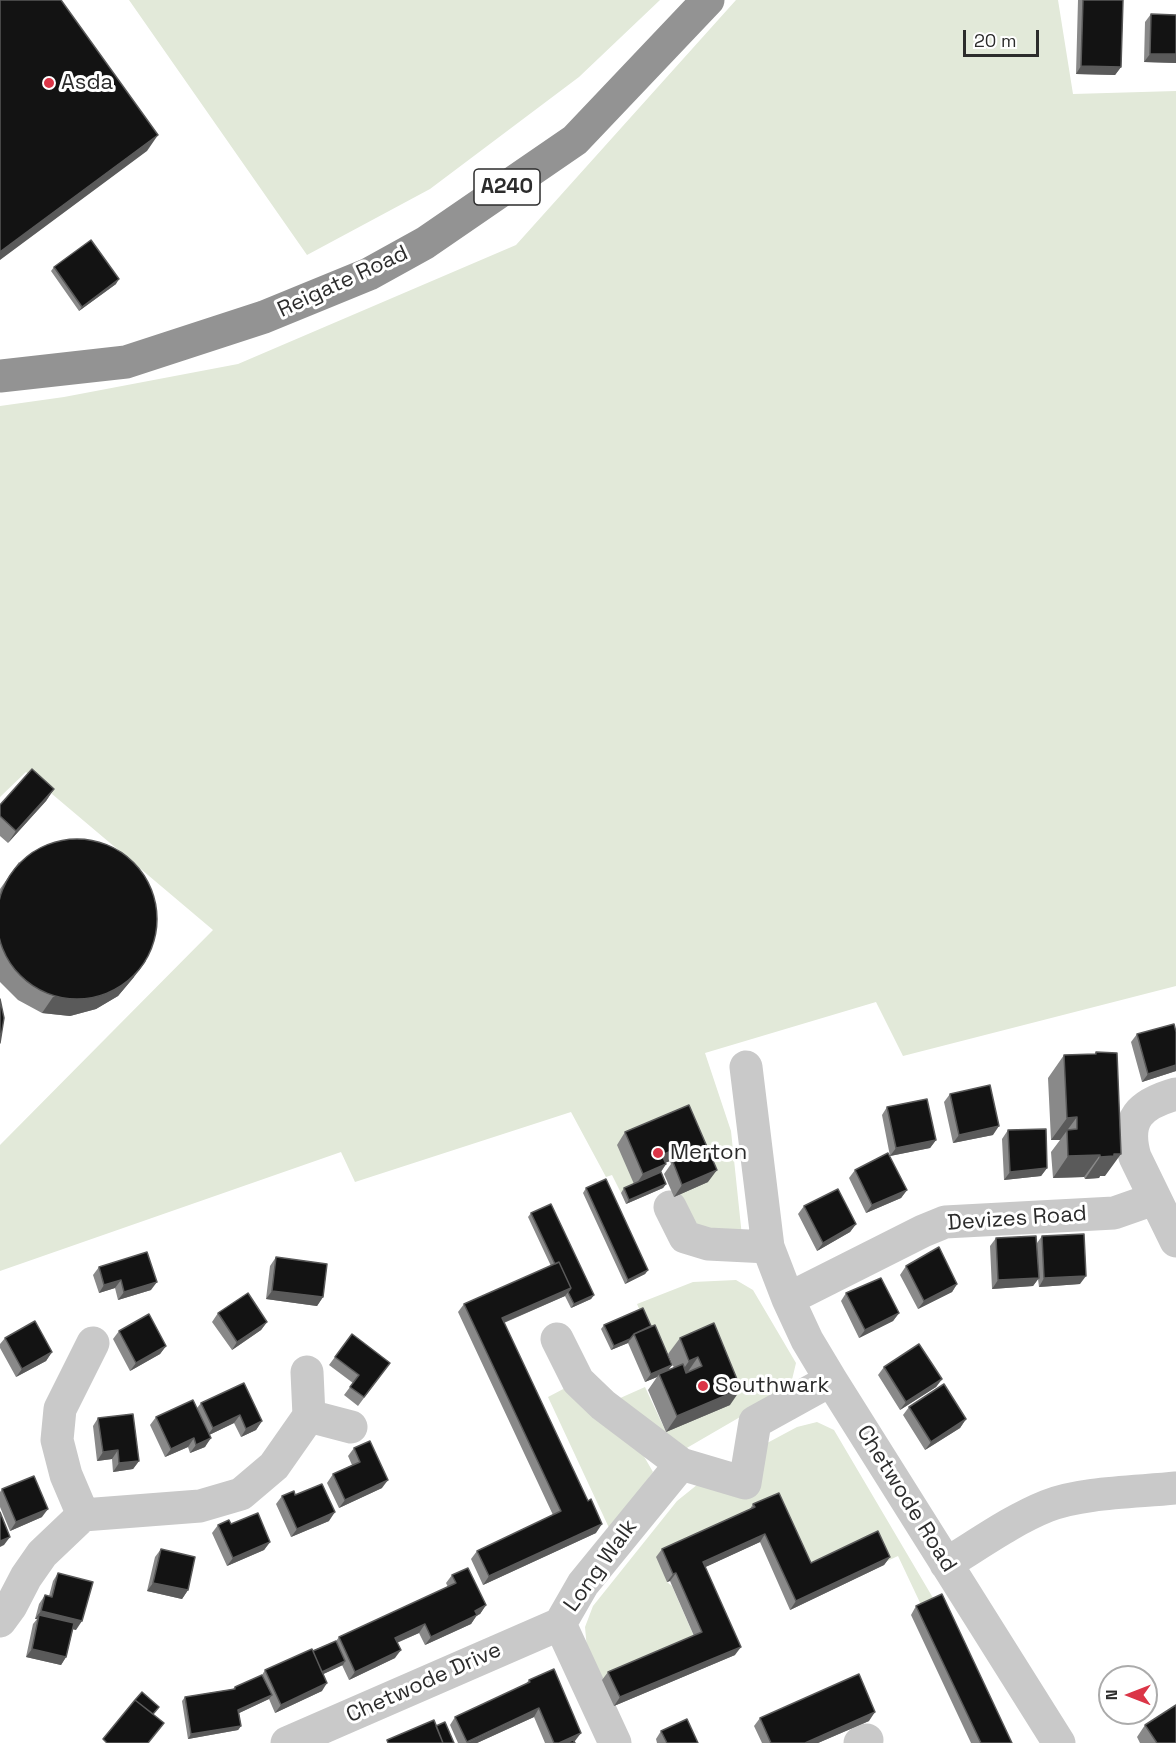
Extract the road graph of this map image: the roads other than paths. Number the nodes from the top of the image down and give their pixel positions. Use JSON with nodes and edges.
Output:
{"nodes":[{"id":1,"x":708,"y":0,"type":"edge"},
{"id":2,"x":0,"y":376,"type":"edge"},
{"id":3,"x":746,"y":1067,"type":"dead end"},
{"id":4,"x":1176,"y":1094,"type":"edge"},
{"id":5,"x":1155,"y":1199,"type":"junction"},
{"id":6,"x":670,"y":1207,"type":"dead end"},
{"id":7,"x":1176,"y":1241,"type":"edge"},
{"id":8,"x":768,"y":1247,"type":"junction"},
{"id":9,"x":788,"y":1299,"type":"junction"},
{"id":10,"x":557,"y":1339,"type":"dead end"},
{"id":11,"x":93,"y":1343,"type":"dead end"},
{"id":12,"x":307,"y":1372,"type":"dead end"},
{"id":13,"x":831,"y":1380,"type":"junction"},
{"id":14,"x":309,"y":1416,"type":"junction"},
{"id":15,"x":351,"y":1427,"type":"dead end"},
{"id":16,"x":681,"y":1464,"type":"junction"},
{"id":17,"x":1176,"y":1488,"type":"edge"},
{"id":18,"x":83,"y":1515,"type":"junction"},
{"id":19,"x":946,"y":1564,"type":"junction"},
{"id":20,"x":0,"y":1621,"type":"edge"},
{"id":21,"x":560,"y":1624,"type":"junction"},
{"id":22,"x":287,"y":1743,"type":"edge"},
{"id":23,"x":615,"y":1743,"type":"edge"},
{"id":24,"x":1059,"y":1743,"type":"edge"}],
"edges":[{"from":1,"to":2,"type":"highway","name":"Reigate Road","number":"A240"},
{"from":3,"to":8,"type":"street","name":"Chetwode Road"},
{"from":4,"to":5,"type":"street"},
{"from":5,"to":7,"type":"street"},
{"from":5,"to":9,"type":"street","name":"Devizes Road"},
{"from":6,"to":8,"type":"street"},
{"from":8,"to":9,"type":"street","name":"Chetwode Road"},
{"from":9,"to":13,"type":"street","name":"Chetwode Road"},
{"from":10,"to":16,"type":"street"},
{"from":11,"to":18,"type":"street"},
{"from":12,"to":14,"type":"street"},
{"from":13,"to":16,"type":"street"},
{"from":13,"to":19,"type":"street","name":"Chetwode Road"},
{"from":14,"to":15,"type":"street"},
{"from":14,"to":18,"type":"street"},
{"from":16,"to":21,"type":"street","name":"Long Walk"},
{"from":17,"to":19,"type":"street"},
{"from":18,"to":20,"type":"street"},
{"from":19,"to":24,"type":"street","name":"Chetwode Road"},
{"from":21,"to":22,"type":"street","name":"Chetwode Drive"},
{"from":21,"to":23,"type":"street","name":"Long Walk"}]}
